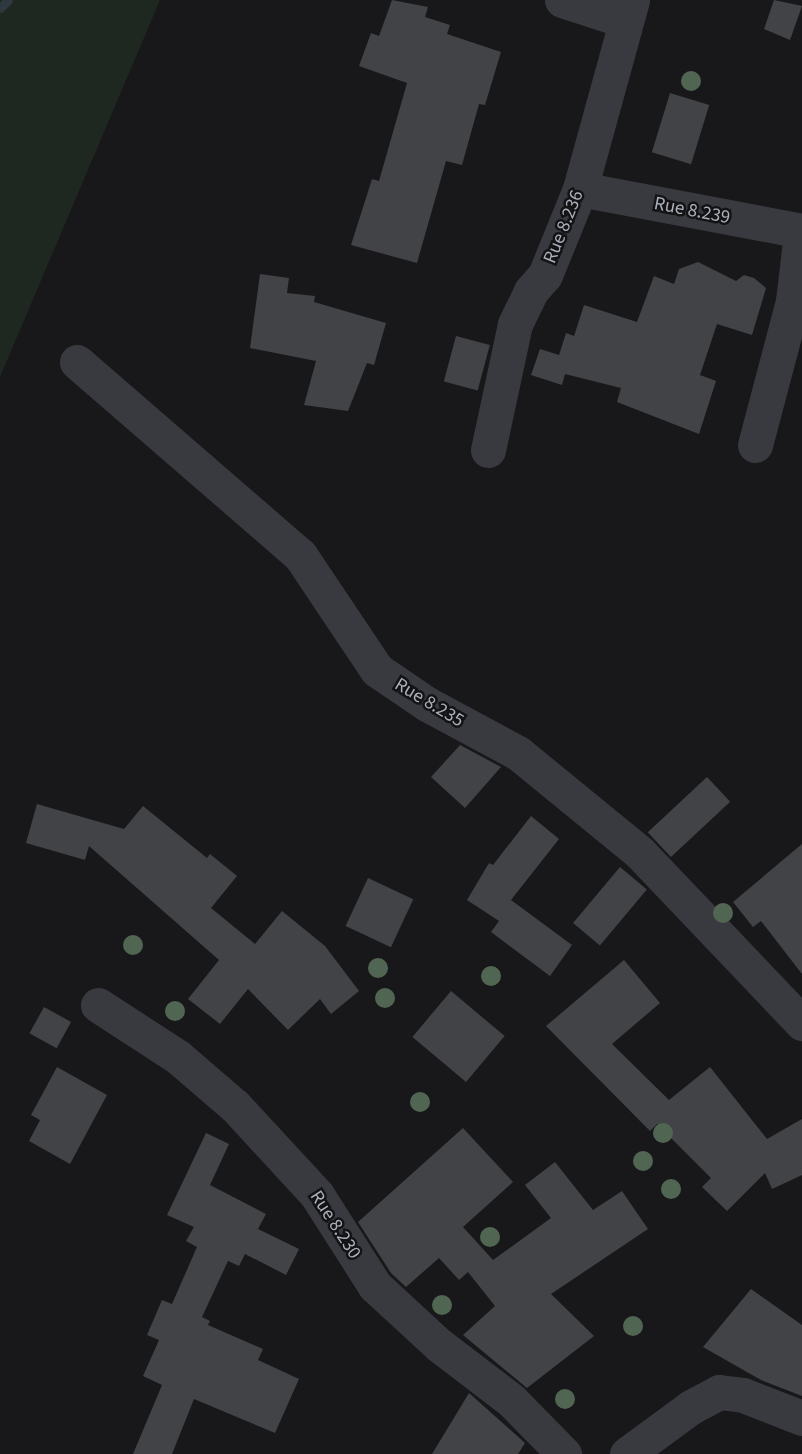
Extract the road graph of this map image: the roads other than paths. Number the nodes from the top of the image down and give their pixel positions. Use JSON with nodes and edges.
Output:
{"nodes":[{"id":1,"x":562,"y":0,"type":"edge"},
{"id":2,"x":628,"y":10,"type":"edge"},
{"id":3,"x":580,"y":189,"type":"junction"},
{"id":4,"x":802,"y":232,"type":"edge"},
{"id":5,"x":77,"y":362,"type":"dead end"},
{"id":6,"x":755,"y":445,"type":"dead end"},
{"id":7,"x":488,"y":450,"type":"dead end"},
{"id":8,"x":99,"y":1004,"type":"dead end"},
{"id":9,"x":802,"y":1023,"type":"edge"},
{"id":10,"x":802,"y":1418,"type":"edge"},
{"id":11,"x":564,"y":1454,"type":"edge"},
{"id":12,"x":627,"y":1454,"type":"edge"}],
"edges":[{"from":1,"to":2,"type":"street"},
{"from":2,"to":3,"type":"street","name":"Rue 8.236"},
{"from":3,"to":4,"type":"street","name":"Rue 8.239"},
{"from":3,"to":7,"type":"street","name":"Rue 8.236"},
{"from":4,"to":6,"type":"street"},
{"from":5,"to":9,"type":"street","name":"Rue 8.235"},
{"from":8,"to":11,"type":"street","name":"Rue 8.230"},
{"from":10,"to":12,"type":"street"}]}
